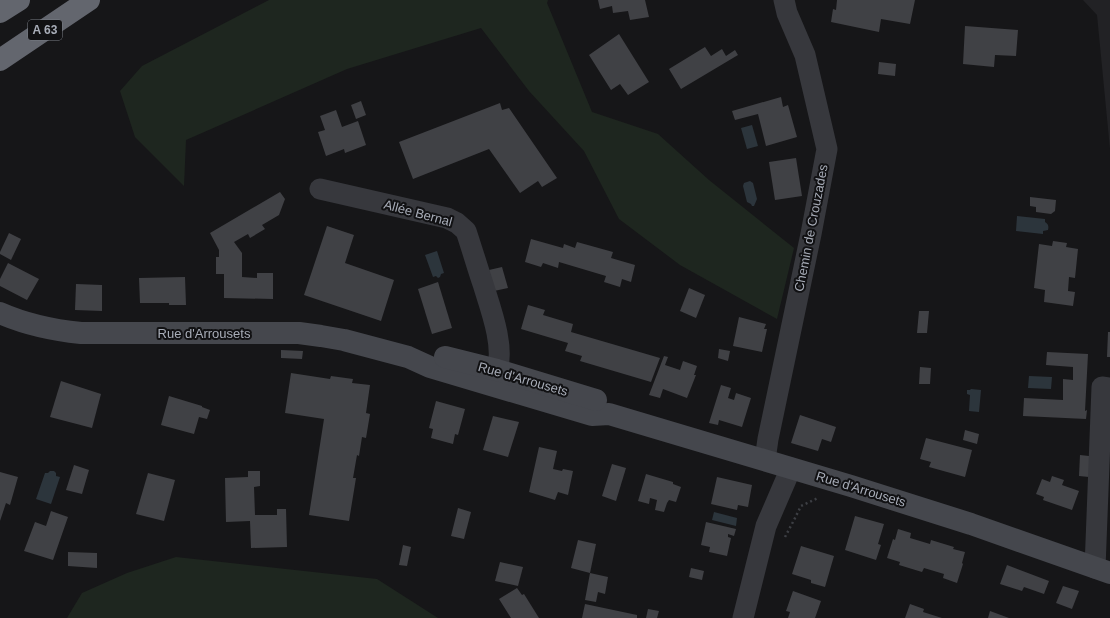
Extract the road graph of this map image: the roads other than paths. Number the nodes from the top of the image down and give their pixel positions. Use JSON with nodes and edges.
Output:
{"nodes":[{"id":1,"x":19,"y":0,"type":"edge"},
{"id":2,"x":90,"y":0,"type":"edge"},
{"id":3,"x":784,"y":0,"type":"edge"},
{"id":4,"x":0,"y":12,"type":"edge"},
{"id":5,"x":0,"y":60,"type":"edge"},
{"id":6,"x":320,"y":189,"type":"dead end"},
{"id":7,"x":0,"y":313,"type":"edge"},
{"id":8,"x":408,"y":357,"type":"junction"},
{"id":9,"x":497,"y":370,"type":"junction"},
{"id":10,"x":1110,"y":388,"type":"edge"},
{"id":11,"x":609,"y":414,"type":"junction"},
{"id":12,"x":765,"y":460,"type":"junction"},
{"id":13,"x":791,"y":468,"type":"junction"},
{"id":14,"x":1103,"y":571,"type":"edge"},
{"id":15,"x":743,"y":618,"type":"edge"}],
"edges":[{"from":1,"to":4,"type":"highway"},
{"from":2,"to":5,"type":"highway","number":"A 63"},
{"from":3,"to":12,"type":"street","name":"Chemin de Crouzades"},
{"from":6,"to":9,"type":"street","name":"Allée Bernal"},
{"from":7,"to":8,"type":"main road","name":"Rue d'Arrousets"},
{"from":8,"to":9,"type":"main road","name":"Rue d'Arrousets"},
{"from":8,"to":11,"type":"main road","name":"Rue d'Arrousets"},
{"from":9,"to":11,"type":"main road","name":"Rue d'Arrousets"},
{"from":10,"to":14,"type":"street"},
{"from":11,"to":12,"type":"main road","name":"Rue d'Arrousets"},
{"from":12,"to":13,"type":"main road","name":"Rue d'Arrousets"},
{"from":13,"to":14,"type":"main road","name":"Rue d'Arrousets"},
{"from":13,"to":15,"type":"street"}]}
